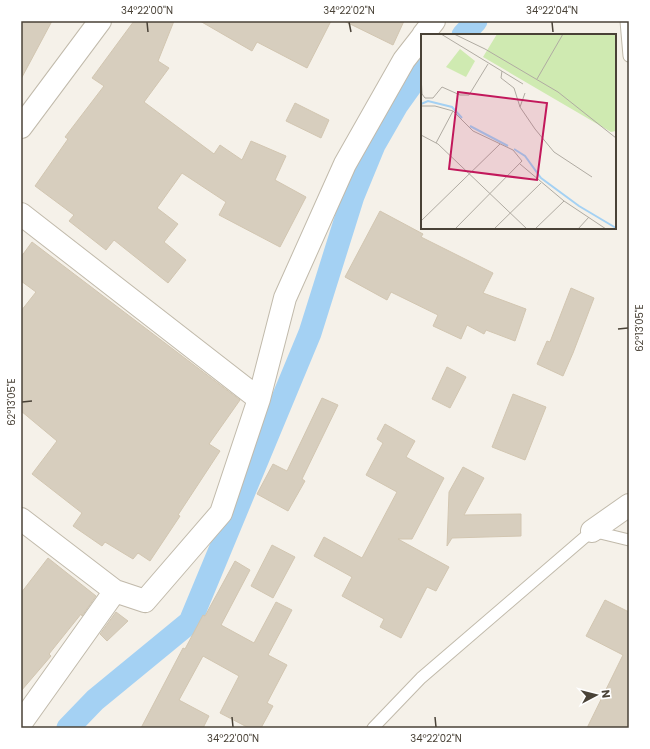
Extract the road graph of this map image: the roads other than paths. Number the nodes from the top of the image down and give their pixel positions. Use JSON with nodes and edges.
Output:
{"nodes":[{"id":1,"x":100,"y":21,"type":"edge"},
{"id":2,"x":434,"y":21,"type":"edge"},
{"id":3,"x":626,"y":21,"type":"edge"},
{"id":4,"x":424,"y":34,"type":"edge"},
{"id":5,"x":421,"y":39,"type":"edge"},
{"id":6,"x":629,"y":56,"type":"edge"},
{"id":7,"x":21,"y":127,"type":"edge"},
{"id":8,"x":21,"y":214,"type":"edge"},
{"id":9,"x":259,"y":399,"type":"junction"},
{"id":10,"x":629,"y":505,"type":"edge"},
{"id":11,"x":21,"y":519,"type":"edge"},
{"id":12,"x":592,"y":531,"type":"junction"},
{"id":13,"x":629,"y":540,"type":"edge"},
{"id":14,"x":114,"y":591,"type":"junction"},
{"id":15,"x":21,"y":723,"type":"edge"},
{"id":16,"x":373,"y":728,"type":"edge"}],
"edges":[{"from":1,"to":7,"type":"street"},
{"from":2,"to":4,"type":"street"},
{"from":3,"to":6,"type":"lane"},
{"from":5,"to":9,"type":"street"},
{"from":8,"to":9,"type":"street"},
{"from":9,"to":14,"type":"street"},
{"from":10,"to":12,"type":"street"},
{"from":11,"to":14,"type":"street"},
{"from":12,"to":13,"type":"lane"},
{"from":12,"to":16,"type":"lane"},
{"from":14,"to":15,"type":"street"}]}
